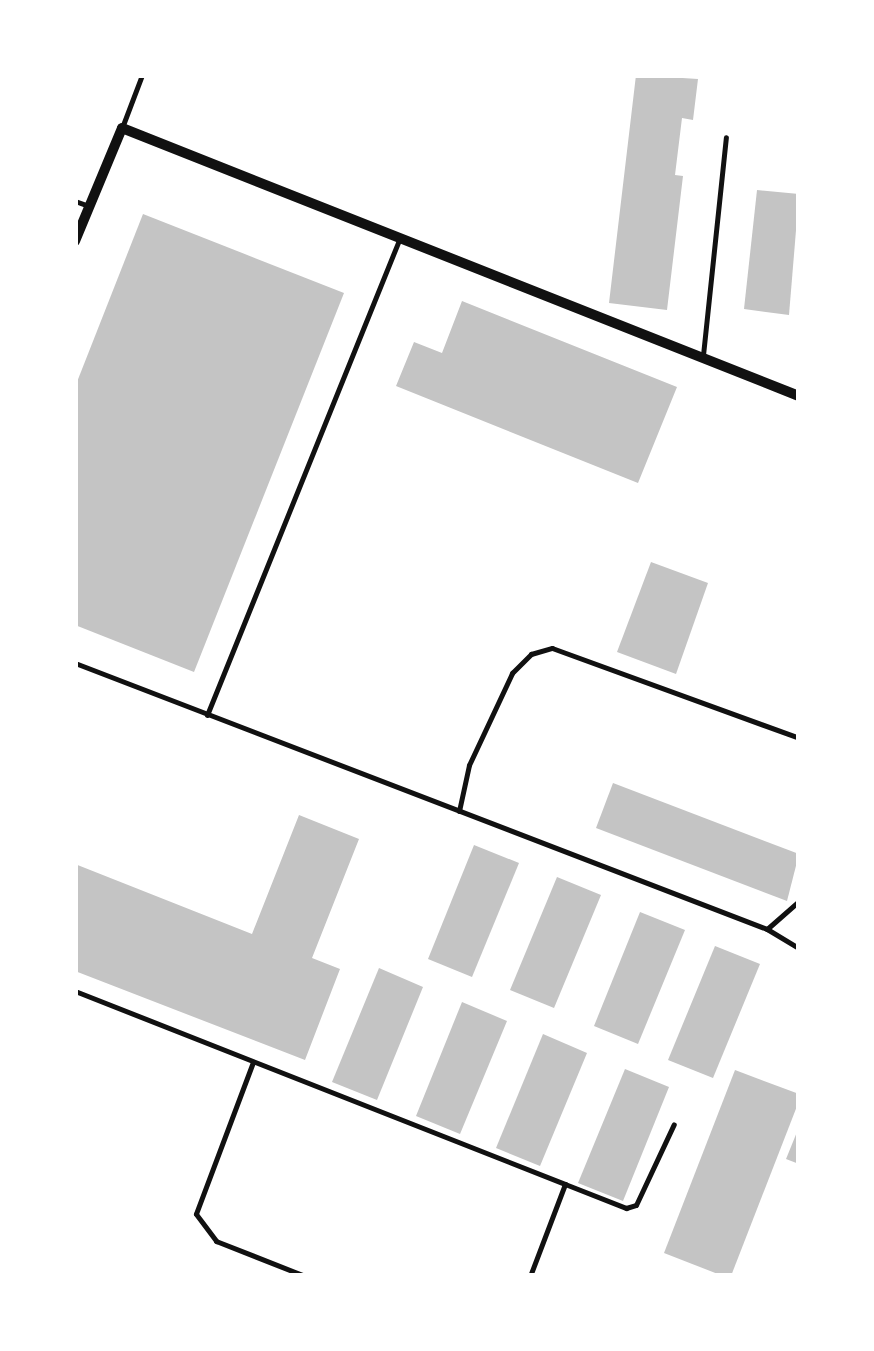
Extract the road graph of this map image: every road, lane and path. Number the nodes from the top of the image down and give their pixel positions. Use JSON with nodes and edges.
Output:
{"nodes":[{"id":1,"x":142,"y":75,"type":"edge"},
{"id":2,"x":122,"y":128,"type":"junction"},
{"id":3,"x":726,"y":137,"type":"dead end"},
{"id":4,"x":75,"y":201,"type":"edge"},
{"id":5,"x":89,"y":206,"type":"junction"},
{"id":6,"x":399,"y":239,"type":"junction"},
{"id":7,"x":75,"y":241,"type":"edge"},
{"id":8,"x":702,"y":358,"type":"junction"},
{"id":9,"x":799,"y":396,"type":"edge"},
{"id":10,"x":75,"y":663,"type":"edge"},
{"id":11,"x":207,"y":715,"type":"junction"},
{"id":12,"x":799,"y":738,"type":"edge"},
{"id":13,"x":459,"y":811,"type":"junction"},
{"id":14,"x":799,"y":901,"type":"edge"},
{"id":15,"x":767,"y":928,"type":"junction"},
{"id":16,"x":799,"y":948,"type":"edge"},
{"id":17,"x":75,"y":991,"type":"edge"},
{"id":18,"x":254,"y":1060,"type":"junction"},
{"id":19,"x":674,"y":1124,"type":"dead end"},
{"id":20,"x":566,"y":1184,"type":"junction"},
{"id":21,"x":305,"y":1276,"type":"edge"},
{"id":22,"x":530,"y":1276,"type":"edge"}],
"edges":[{"from":1,"to":2,"type":"lane"},
{"from":2,"to":5,"type":"street"},
{"from":2,"to":6,"type":"street"},
{"from":3,"to":8,"type":"lane"},
{"from":4,"to":5,"type":"lane"},
{"from":5,"to":7,"type":"street"},
{"from":6,"to":8,"type":"street"},
{"from":6,"to":11,"type":"lane"},
{"from":8,"to":9,"type":"street"},
{"from":10,"to":11,"type":"lane"},
{"from":11,"to":13,"type":"lane"},
{"from":12,"to":13,"type":"lane"},
{"from":13,"to":15,"type":"lane"},
{"from":14,"to":15,"type":"lane"},
{"from":15,"to":16,"type":"lane"},
{"from":17,"to":18,"type":"lane"},
{"from":18,"to":20,"type":"lane"},
{"from":18,"to":21,"type":"lane"},
{"from":19,"to":20,"type":"lane"},
{"from":20,"to":22,"type":"lane"}]}
